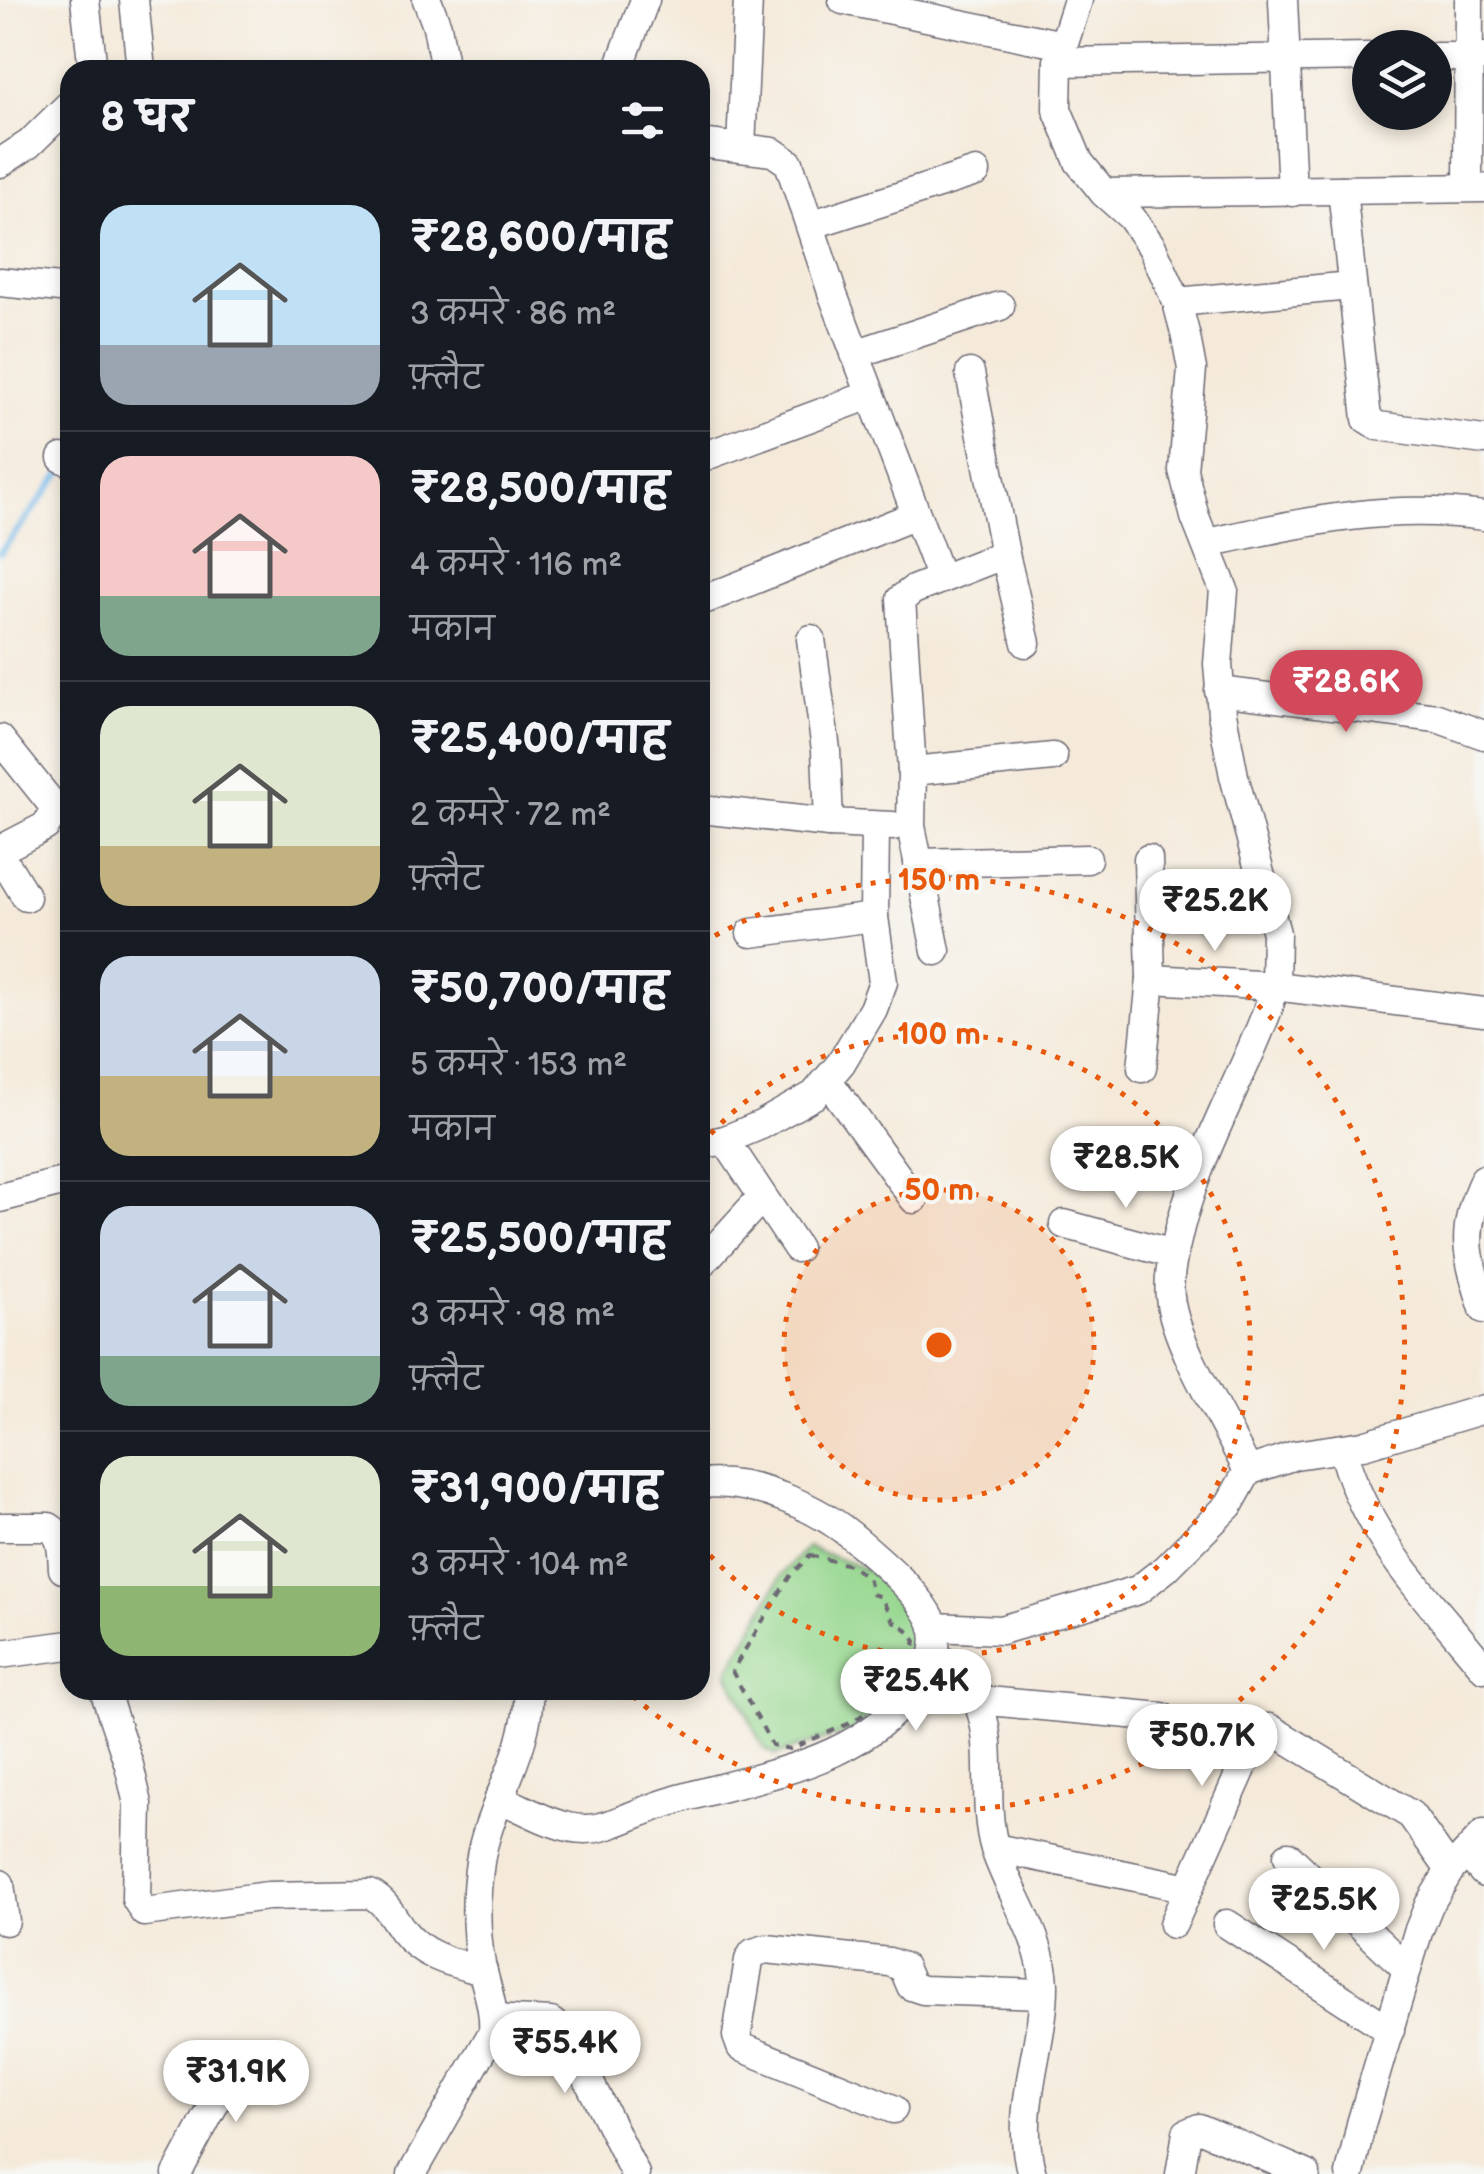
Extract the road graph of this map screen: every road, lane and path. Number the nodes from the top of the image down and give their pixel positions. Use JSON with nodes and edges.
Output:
{"nodes":[{"id":1,"x":85,"y":0,"type":"edge"},
{"id":2,"x":134,"y":0,"type":"edge"},
{"id":3,"x":428,"y":0,"type":"edge"},
{"id":4,"x":645,"y":0,"type":"edge"},
{"id":5,"x":748,"y":0,"type":"edge"},
{"id":6,"x":843,"y":0,"type":"edge"},
{"id":7,"x":1078,"y":0,"type":"edge"},
{"id":8,"x":1283,"y":0,"type":"edge"},
{"id":9,"x":1469,"y":0,"type":"edge"},
{"id":10,"x":878,"y":4,"type":"edge"},
{"id":11,"x":1060,"y":53,"type":"junction"},
{"id":12,"x":1352,"y":57,"type":"edge"},
{"id":13,"x":1476,"y":57,"type":"edge"},
{"id":14,"x":1284,"y":58,"type":"junction"},
{"id":15,"x":91,"y":60,"type":"edge"},
{"id":16,"x":140,"y":60,"type":"edge"},
{"id":17,"x":443,"y":60,"type":"edge"},
{"id":18,"x":622,"y":60,"type":"edge"},
{"id":19,"x":60,"y":114,"type":"edge"},
{"id":20,"x":710,"y":144,"type":"edge"},
{"id":21,"x":741,"y":148,"type":"junction"},
{"id":22,"x":2,"y":154,"type":"edge"},
{"id":23,"x":976,"y":172,"type":"dead end"},
{"id":24,"x":1476,"y":188,"type":"edge"},
{"id":25,"x":1342,"y":190,"type":"junction"},
{"id":26,"x":1292,"y":192,"type":"junction"},
{"id":27,"x":1104,"y":193,"type":"junction"},
{"id":28,"x":810,"y":225,"type":"junction"},
{"id":29,"x":0,"y":282,"type":"edge"},
{"id":30,"x":1351,"y":286,"type":"junction"},
{"id":31,"x":60,"y":288,"type":"edge"},
{"id":32,"x":1178,"y":302,"type":"junction"},
{"id":33,"x":1000,"y":306,"type":"dead end"},
{"id":34,"x":855,"y":354,"type":"junction"},
{"id":35,"x":970,"y":373,"type":"dead end"},
{"id":36,"x":870,"y":395,"type":"junction"},
{"id":37,"x":1484,"y":440,"type":"edge"},
{"id":38,"x":710,"y":454,"type":"edge"},
{"id":39,"x":916,"y":515,"type":"junction"},
{"id":40,"x":1484,"y":516,"type":"edge"},
{"id":41,"x":1207,"y":543,"type":"junction"},
{"id":42,"x":1004,"y":554,"type":"junction"},
{"id":43,"x":941,"y":579,"type":"junction"},
{"id":44,"x":710,"y":598,"type":"edge"},
{"id":45,"x":811,"y":638,"type":"dead end"},
{"id":46,"x":1026,"y":642,"type":"dead end"},
{"id":47,"x":1219,"y":691,"type":"junction"},
{"id":48,"x":1484,"y":735,"type":"edge"},
{"id":49,"x":0,"y":739,"type":"edge"},
{"id":50,"x":1053,"y":757,"type":"dead end"},
{"id":51,"x":912,"y":770,"type":"junction"},
{"id":52,"x":710,"y":810,"type":"edge"},
{"id":53,"x":60,"y":822,"type":"edge"},
{"id":54,"x":829,"y":823,"type":"junction"},
{"id":55,"x":875,"y":826,"type":"junction"},
{"id":56,"x":912,"y":826,"type":"junction"},
{"id":57,"x":0,"y":850,"type":"edge"},
{"id":58,"x":1087,"y":859,"type":"dead end"},
{"id":59,"x":1148,"y":860,"type":"dead end"},
{"id":60,"x":918,"y":863,"type":"junction"},
{"id":61,"x":0,"y":867,"type":"edge"},
{"id":62,"x":26,"y":897,"type":"dead end"},
{"id":63,"x":874,"y":918,"type":"junction"},
{"id":64,"x":751,"y":932,"type":"dead end"},
{"id":65,"x":936,"y":951,"type":"dead end"},
{"id":66,"x":1151,"y":979,"type":"junction"},
{"id":67,"x":1275,"y":986,"type":"junction"},
{"id":68,"x":1484,"y":1012,"type":"edge"},
{"id":69,"x":1142,"y":1068,"type":"dead end"},
{"id":70,"x":828,"y":1081,"type":"junction"},
{"id":71,"x":712,"y":1142,"type":"edge"},
{"id":72,"x":1484,"y":1179,"type":"edge"},
{"id":73,"x":60,"y":1183,"type":"edge"},
{"id":74,"x":762,"y":1196,"type":"junction"},
{"id":75,"x":0,"y":1198,"type":"edge"},
{"id":76,"x":914,"y":1199,"type":"dead end"},
{"id":77,"x":1064,"y":1224,"type":"dead end"},
{"id":78,"x":797,"y":1248,"type":"dead end"},
{"id":79,"x":1173,"y":1254,"type":"junction"},
{"id":80,"x":710,"y":1255,"type":"edge"},
{"id":81,"x":1484,"y":1309,"type":"edge"},
{"id":82,"x":1484,"y":1409,"type":"edge"},
{"id":83,"x":1342,"y":1449,"type":"junction"},
{"id":84,"x":1248,"y":1471,"type":"junction"},
{"id":85,"x":710,"y":1484,"type":"edge"},
{"id":86,"x":0,"y":1527,"type":"edge"},
{"id":87,"x":60,"y":1544,"type":"edge"},
{"id":88,"x":904,"y":1627,"type":"joint"},
{"id":89,"x":934,"y":1641,"type":"junction"},
{"id":90,"x":60,"y":1645,"type":"edge"},
{"id":91,"x":0,"y":1654,"type":"edge"},
{"id":92,"x":1484,"y":1668,"type":"edge"},
{"id":93,"x":107,"y":1700,"type":"edge"},
{"id":94,"x":527,"y":1700,"type":"edge"},
{"id":95,"x":977,"y":1700,"type":"junction"},
{"id":96,"x":1162,"y":1716,"type":"dead end"},
{"id":97,"x":499,"y":1798,"type":"junction"},
{"id":98,"x":995,"y":1848,"type":"junction"},
{"id":99,"x":1288,"y":1856,"type":"dead end"},
{"id":100,"x":1471,"y":1858,"type":"edge"},
{"id":101,"x":0,"y":1884,"type":"edge"},
{"id":102,"x":1189,"y":1888,"type":"junction"},
{"id":103,"x":6,"y":1921,"type":"dead end"},
{"id":104,"x":1173,"y":1924,"type":"dead end"},
{"id":105,"x":1228,"y":1924,"type":"dead end"},
{"id":106,"x":1407,"y":1969,"type":"junction"},
{"id":107,"x":482,"y":1971,"type":"junction"},
{"id":108,"x":1043,"y":1994,"type":"junction"},
{"id":109,"x":494,"y":2019,"type":"junction"},
{"id":110,"x":1390,"y":2030,"type":"junction"},
{"id":111,"x":241,"y":2054,"type":"dead end"},
{"id":112,"x":893,"y":2109,"type":"dead end"},
{"id":113,"x":177,"y":2174,"type":"edge"},
{"id":114,"x":412,"y":2174,"type":"edge"},
{"id":115,"x":635,"y":2174,"type":"edge"},
{"id":116,"x":1032,"y":2174,"type":"edge"},
{"id":117,"x":1180,"y":2174,"type":"edge"},
{"id":118,"x":1306,"y":2174,"type":"edge"},
{"id":119,"x":1350,"y":2174,"type":"edge"}],
"edges":[{"from":1,"to":15,"type":"street"},
{"from":2,"to":16,"type":"street"},
{"from":3,"to":17,"type":"street"},
{"from":4,"to":18,"type":"street"},
{"from":5,"to":21,"type":"street"},
{"from":6,"to":10,"type":"street"},
{"from":7,"to":11,"type":"street"},
{"from":8,"to":14,"type":"street"},
{"from":9,"to":13,"type":"street"},
{"from":10,"to":11,"type":"street"},
{"from":11,"to":14,"type":"street"},
{"from":11,"to":27,"type":"street"},
{"from":12,"to":14,"type":"street"},
{"from":13,"to":24,"type":"street"},
{"from":14,"to":26,"type":"street"},
{"from":19,"to":22,"type":"street"},
{"from":20,"to":21,"type":"street"},
{"from":21,"to":28,"type":"street"},
{"from":23,"to":28,"type":"street"},
{"from":24,"to":25,"type":"street"},
{"from":25,"to":26,"type":"street"},
{"from":25,"to":30,"type":"street"},
{"from":26,"to":27,"type":"street"},
{"from":27,"to":32,"type":"street"},
{"from":28,"to":34,"type":"street"},
{"from":29,"to":31,"type":"street"},
{"from":30,"to":32,"type":"street"},
{"from":30,"to":37,"type":"street"},
{"from":32,"to":41,"type":"street"},
{"from":33,"to":34,"type":"street"},
{"from":34,"to":36,"type":"street"},
{"from":35,"to":42,"type":"street"},
{"from":36,"to":38,"type":"street"},
{"from":36,"to":39,"type":"street"},
{"from":39,"to":43,"type":"street"},
{"from":39,"to":44,"type":"street"},
{"from":40,"to":41,"type":"street"},
{"from":41,"to":47,"type":"street"},
{"from":42,"to":43,"type":"street"},
{"from":42,"to":46,"type":"street"},
{"from":43,"to":51,"type":"street"},
{"from":45,"to":54,"type":"street"},
{"from":47,"to":48,"type":"street"},
{"from":47,"to":67,"type":"street"},
{"from":49,"to":53,"type":"street"},
{"from":50,"to":51,"type":"street"},
{"from":51,"to":56,"type":"street"},
{"from":52,"to":54,"type":"street"},
{"from":53,"to":57,"type":"street"},
{"from":54,"to":55,"type":"street"},
{"from":55,"to":56,"type":"street"},
{"from":55,"to":63,"type":"street"},
{"from":56,"to":60,"type":"street"},
{"from":58,"to":60,"type":"street"},
{"from":59,"to":66,"type":"street"},
{"from":60,"to":65,"type":"street"},
{"from":61,"to":62,"type":"street"},
{"from":63,"to":64,"type":"street"},
{"from":63,"to":70,"type":"street"},
{"from":66,"to":67,"type":"street"},
{"from":66,"to":69,"type":"street"},
{"from":67,"to":68,"type":"street"},
{"from":67,"to":79,"type":"street"},
{"from":70,"to":71,"type":"street"},
{"from":70,"to":76,"type":"street"},
{"from":71,"to":74,"type":"street"},
{"from":72,"to":81,"type":"street"},
{"from":73,"to":75,"type":"street"},
{"from":74,"to":78,"type":"street"},
{"from":74,"to":80,"type":"street"},
{"from":77,"to":79,"type":"street"},
{"from":79,"to":84,"type":"street"},
{"from":82,"to":83,"type":"street"},
{"from":83,"to":84,"type":"street"},
{"from":83,"to":92,"type":"street"},
{"from":84,"to":89,"type":"street"},
{"from":85,"to":89,"type":"street"},
{"from":86,"to":87,"type":"street"},
{"from":88,"to":88,"type":"path"},
{"from":89,"to":95,"type":"street"},
{"from":89,"to":97,"type":"street"},
{"from":90,"to":91,"type":"street"},
{"from":93,"to":107,"type":"street"},
{"from":94,"to":97,"type":"street"},
{"from":95,"to":96,"type":"street"},
{"from":95,"to":98,"type":"street"},
{"from":97,"to":107,"type":"street"},
{"from":98,"to":102,"type":"street"},
{"from":98,"to":108,"type":"street"},
{"from":99,"to":106,"type":"street"},
{"from":100,"to":102,"type":"street"},
{"from":100,"to":106,"type":"street"},
{"from":101,"to":103,"type":"street"},
{"from":102,"to":104,"type":"street"},
{"from":105,"to":110,"type":"street"},
{"from":106,"to":110,"type":"street"},
{"from":107,"to":109,"type":"street"},
{"from":108,"to":112,"type":"street"},
{"from":108,"to":116,"type":"street"},
{"from":109,"to":114,"type":"street"},
{"from":109,"to":115,"type":"street"},
{"from":110,"to":119,"type":"street"},
{"from":111,"to":113,"type":"street"},
{"from":117,"to":118,"type":"street"}]}
